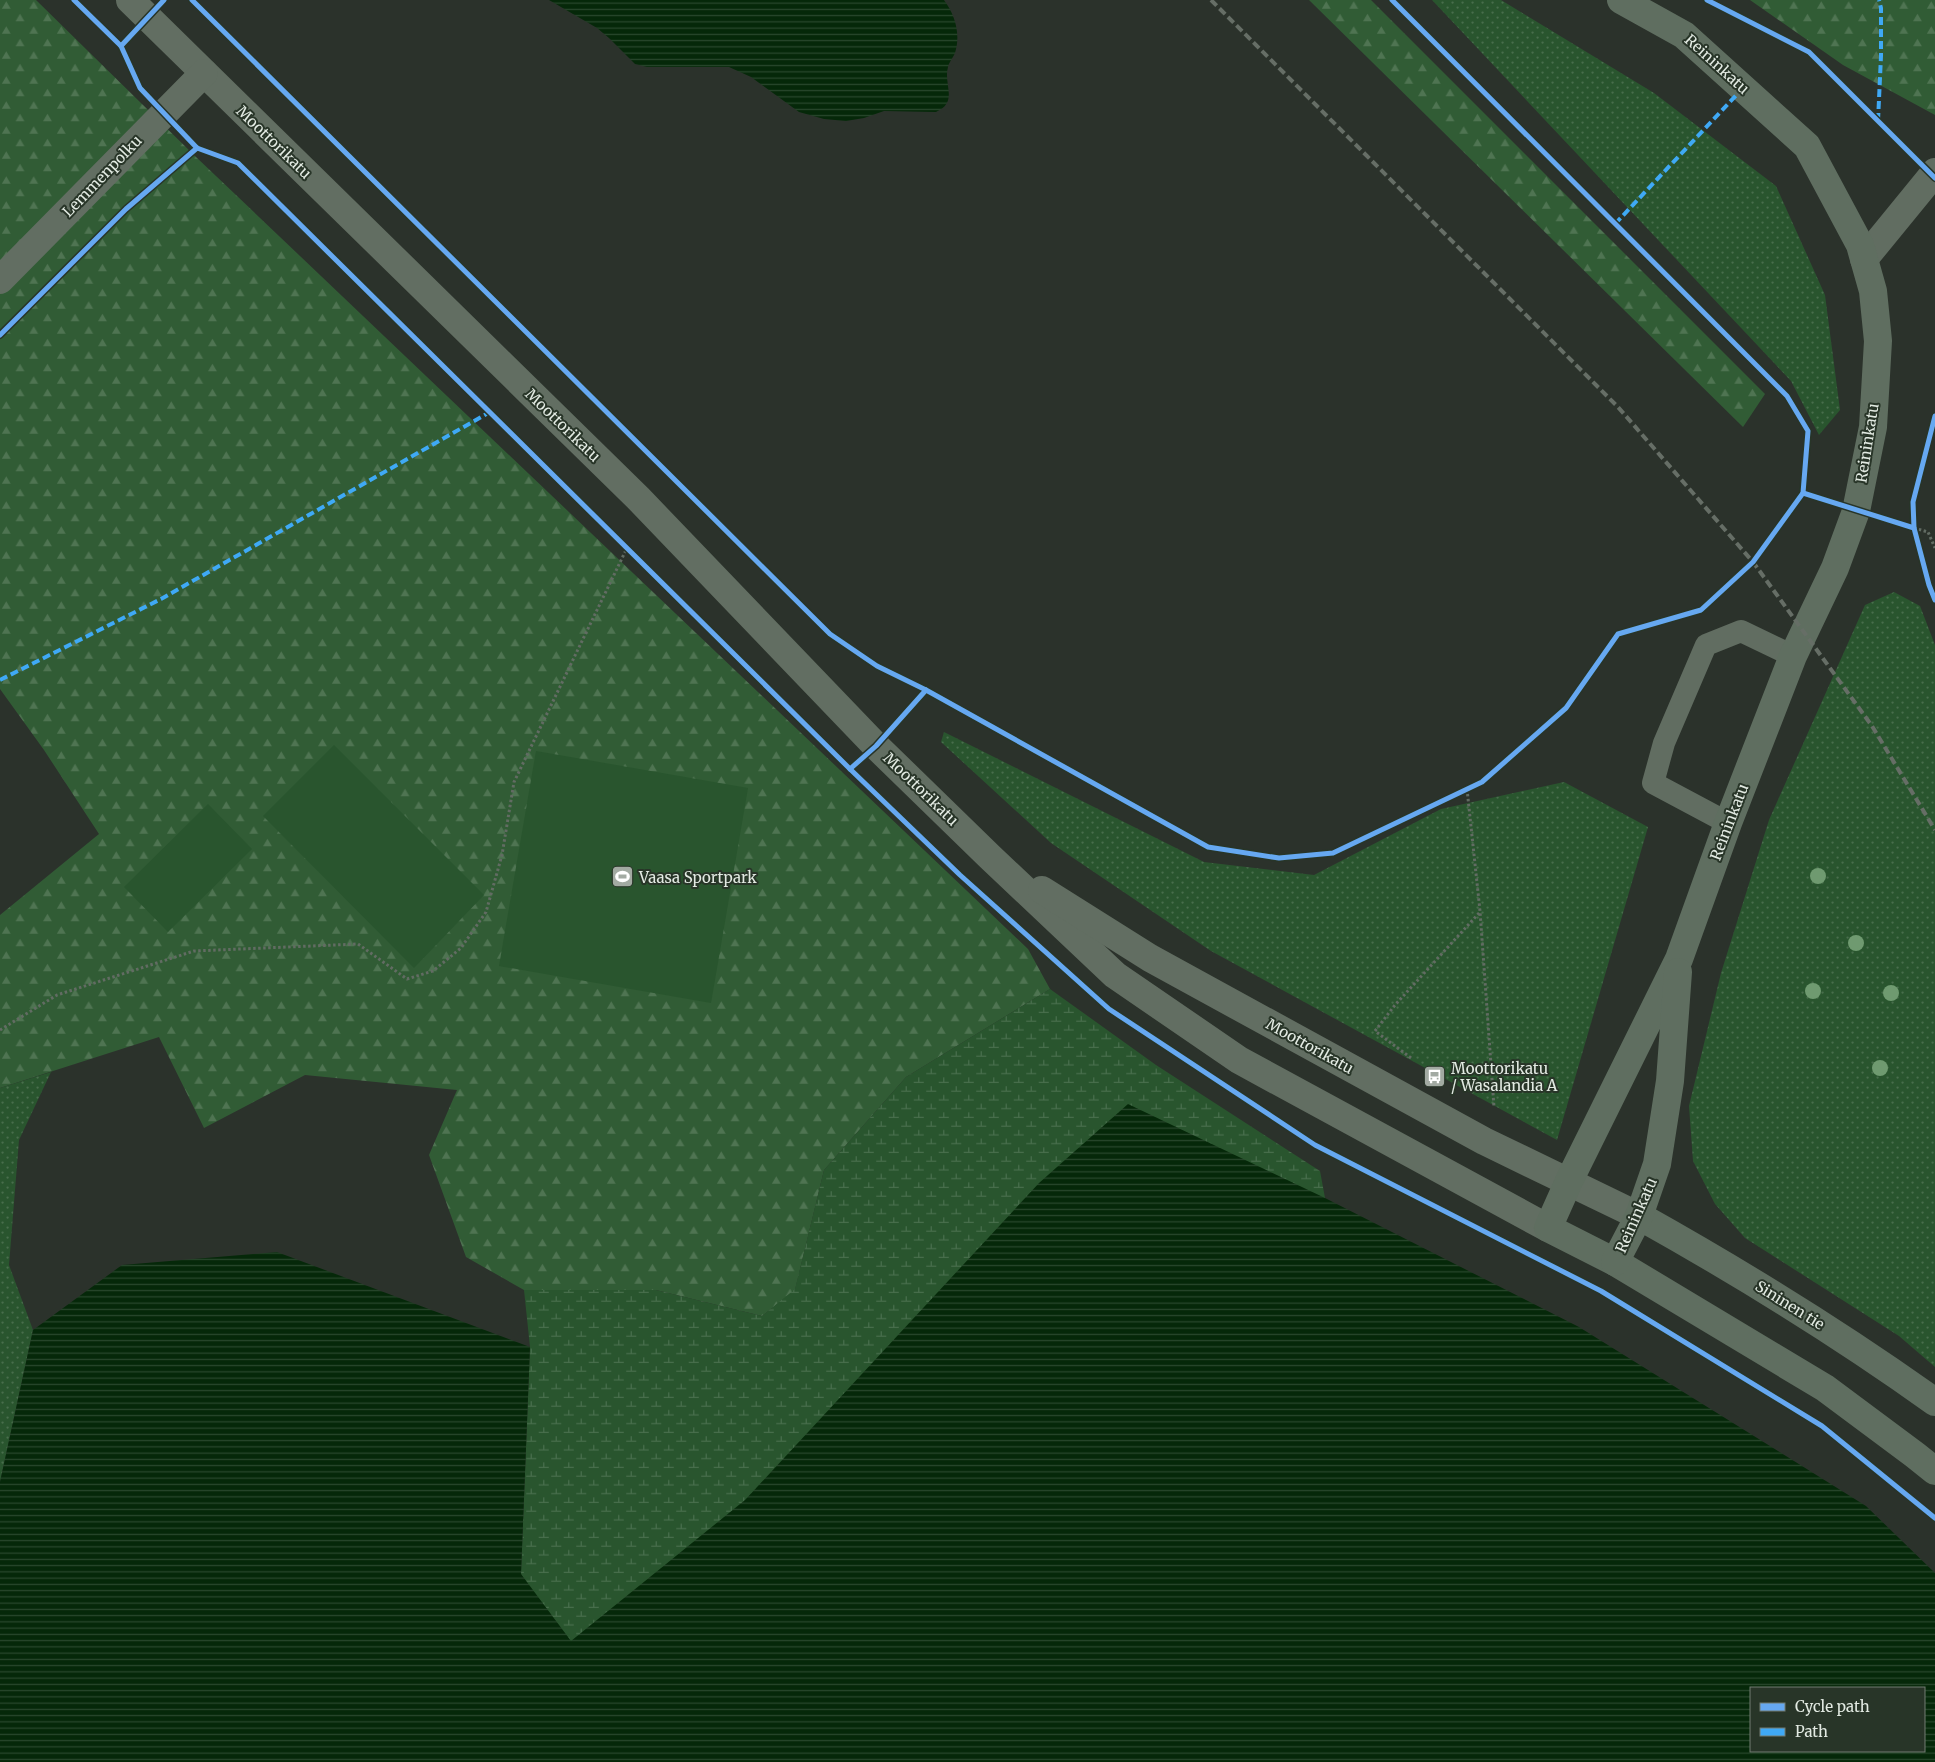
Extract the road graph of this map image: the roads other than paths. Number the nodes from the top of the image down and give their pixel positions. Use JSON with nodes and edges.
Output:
{"nodes":[{"id":1,"x":130,"y":0,"type":"edge"},
{"id":2,"x":1622,"y":0,"type":"edge"},
{"id":3,"x":204,"y":73,"type":"junction"},
{"id":4,"x":1935,"y":172,"type":"edge"},
{"id":5,"x":1864,"y":259,"type":"junction"},
{"id":6,"x":0,"y":280,"type":"edge"},
{"id":7,"x":1793,"y":656,"type":"junction"},
{"id":8,"x":1728,"y":823,"type":"junction"},
{"id":9,"x":990,"y":857,"type":"junction"},
{"id":10,"x":1679,"y":958,"type":"junction"},
{"id":11,"x":1569,"y":1181,"type":"junction"},
{"id":12,"x":1639,"y":1216,"type":"junction"},
{"id":13,"x":1548,"y":1228,"type":"junction"},
{"id":14,"x":1615,"y":1262,"type":"junction"},
{"id":15,"x":1935,"y":1402,"type":"edge"},
{"id":16,"x":1935,"y":1471,"type":"edge"}],
"edges":[{"from":1,"to":3,"type":"main road","name":"Moottorikatu"},
{"from":2,"to":5,"type":"main road","name":"Reininkatu"},
{"from":3,"to":6,"type":"main road","name":"Lemmenpolku"},
{"from":3,"to":9,"type":"main road","name":"Moottorikatu"},
{"from":4,"to":5,"type":"street"},
{"from":5,"to":7,"type":"main road","name":"Reininkatu"},
{"from":7,"to":8,"type":"main road","name":"Reininkatu"},
{"from":7,"to":8,"type":"lane"},
{"from":8,"to":10,"type":"main road","name":"Reininkatu"},
{"from":9,"to":11,"type":"main road","name":"Moottorikatu"},
{"from":9,"to":13,"type":"main road","name":"Moottorikatu"},
{"from":10,"to":11,"type":"main road","name":"Reininkatu"},
{"from":10,"to":12,"type":"main road","name":"Reininkatu"},
{"from":11,"to":12,"type":"main road","name":"Moottorikatu"},
{"from":11,"to":13,"type":"main road","name":"Reininkatu"},
{"from":12,"to":14,"type":"main road","name":"Reininkatu"},
{"from":12,"to":15,"type":"main road","name":"Sininen tie"},
{"from":13,"to":14,"type":"main road"},
{"from":14,"to":16,"type":"main road"}]}
